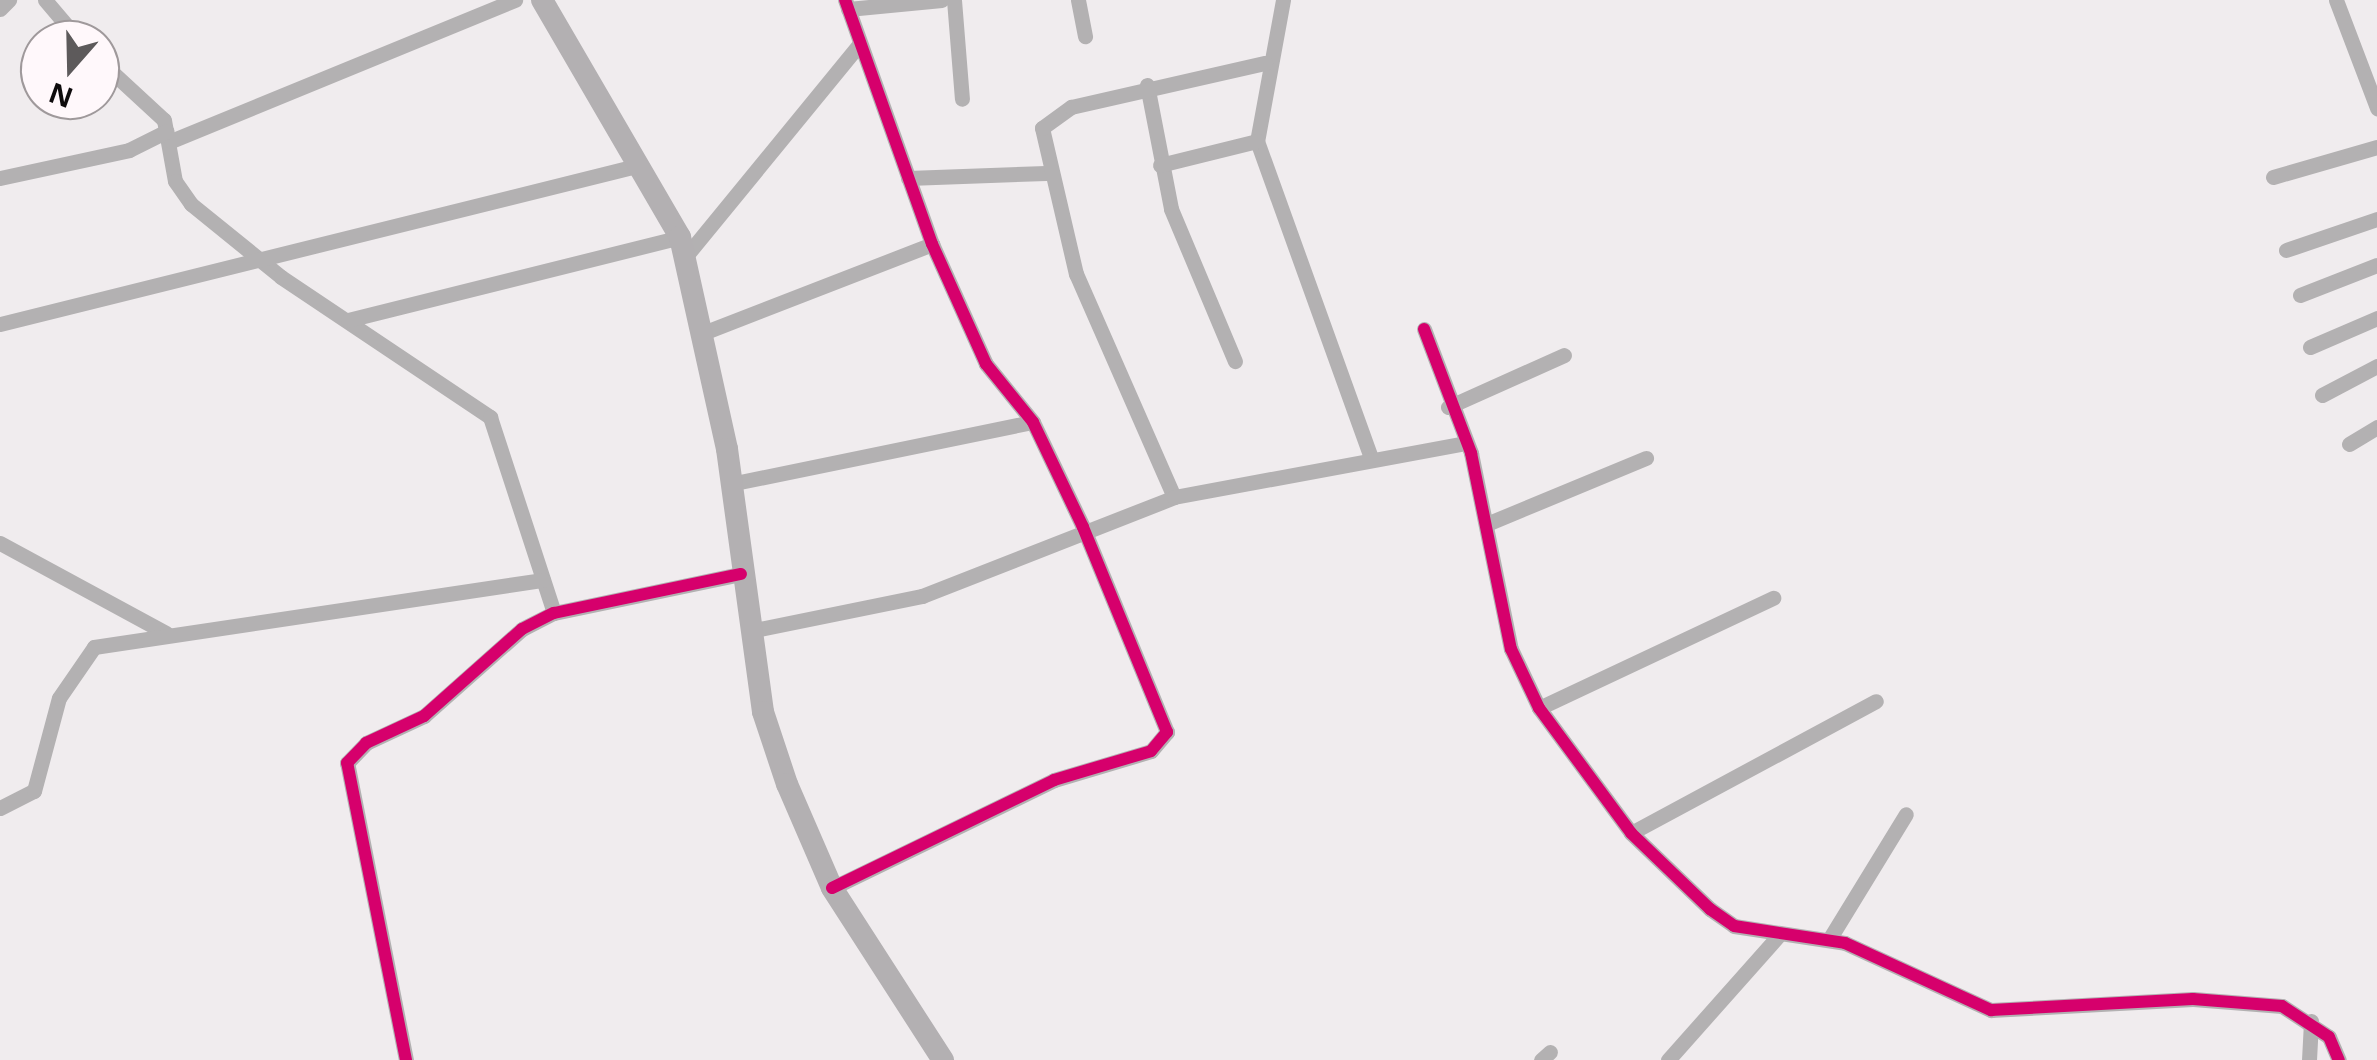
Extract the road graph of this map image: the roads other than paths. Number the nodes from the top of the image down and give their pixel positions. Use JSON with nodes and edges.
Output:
{"nodes":[{"id":1,"x":9,"y":0,"type":"edge"},
{"id":2,"x":46,"y":0,"type":"edge"},
{"id":3,"x":515,"y":0,"type":"edge"},
{"id":4,"x":542,"y":0,"type":"edge"},
{"id":5,"x":942,"y":0,"type":"edge"},
{"id":6,"x":954,"y":0,"type":"edge"},
{"id":7,"x":1078,"y":0,"type":"edge"},
{"id":8,"x":1272,"y":0,"type":"edge"},
{"id":9,"x":2336,"y":0,"type":"edge"},
{"id":10,"x":846,"y":4,"type":"edge"},
{"id":11,"x":1281,"y":8,"type":"edge"},
{"id":12,"x":0,"y":9,"type":"edge"},
{"id":13,"x":62,"y":20,"type":"edge"},
{"id":14,"x":1085,"y":36,"type":"dead end"},
{"id":15,"x":859,"y":45,"type":"junction"},
{"id":16,"x":1265,"y":63,"type":"junction"},
{"id":17,"x":120,"y":83,"type":"edge"},
{"id":18,"x":1147,"y":85,"type":"junction"},
{"id":19,"x":962,"y":99,"type":"dead end"},
{"id":20,"x":2377,"y":108,"type":"edge"},
{"id":21,"x":169,"y":136,"type":"junction"},
{"id":22,"x":1257,"y":141,"type":"junction"},
{"id":23,"x":2377,"y":147,"type":"edge"},
{"id":24,"x":640,"y":165,"type":"junction"},
{"id":25,"x":1160,"y":165,"type":"junction"},
{"id":26,"x":1046,"y":172,"type":"junction"},
{"id":27,"x":2273,"y":177,"type":"dead end"},
{"id":28,"x":0,"y":178,"type":"edge"},
{"id":29,"x":908,"y":178,"type":"junction"},
{"id":30,"x":2377,"y":219,"type":"edge"},
{"id":31,"x":932,"y":244,"type":"junction"},
{"id":32,"x":683,"y":246,"type":"junction"},
{"id":33,"x":2286,"y":250,"type":"dead end"},
{"id":34,"x":259,"y":260,"type":"junction"},
{"id":35,"x":2377,"y":265,"type":"edge"},
{"id":36,"x":2300,"y":295,"type":"dead end"},
{"id":37,"x":2377,"y":318,"type":"edge"},
{"id":38,"x":348,"y":320,"type":"junction"},
{"id":39,"x":0,"y":324,"type":"edge"},
{"id":40,"x":1424,"y":329,"type":"dead end"},
{"id":41,"x":703,"y":333,"type":"junction"},
{"id":42,"x":2310,"y":348,"type":"dead end"},
{"id":43,"x":1564,"y":355,"type":"dead end"},
{"id":44,"x":1235,"y":361,"type":"dead end"},
{"id":45,"x":2377,"y":366,"type":"edge"},
{"id":46,"x":2322,"y":395,"type":"dead end"},
{"id":47,"x":1448,"y":408,"type":"junction"},
{"id":48,"x":1033,"y":422,"type":"junction"},
{"id":49,"x":2377,"y":428,"type":"edge"},
{"id":50,"x":1465,"y":443,"type":"junction"},
{"id":51,"x":2349,"y":444,"type":"dead end"},
{"id":52,"x":1646,"y":458,"type":"dead end"},
{"id":53,"x":1372,"y":460,"type":"junction"},
{"id":54,"x":730,"y":484,"type":"junction"},
{"id":55,"x":1174,"y":497,"type":"junction"},
{"id":56,"x":1489,"y":522,"type":"junction"},
{"id":57,"x":1083,"y":527,"type":"junction"},
{"id":58,"x":0,"y":542,"type":"edge"},
{"id":59,"x":741,"y":574,"type":"junction"},
{"id":60,"x":543,"y":580,"type":"junction"},
{"id":61,"x":1773,"y":598,"type":"dead end"},
{"id":62,"x":554,"y":613,"type":"junction"},
{"id":63,"x":750,"y":631,"type":"junction"},
{"id":64,"x":166,"y":633,"type":"junction"},
{"id":65,"x":1876,"y":701,"type":"dead end"},
{"id":66,"x":1538,"y":708,"type":"junction"},
{"id":67,"x":0,"y":808,"type":"edge"},
{"id":68,"x":1906,"y":814,"type":"dead end"},
{"id":69,"x":1632,"y":833,"type":"junction"},
{"id":70,"x":832,"y":888,"type":"junction"},
{"id":71,"x":1780,"y":934,"type":"junction"},
{"id":72,"x":1830,"y":938,"type":"junction"},
{"id":73,"x":2311,"y":1021,"type":"junction"},
{"id":74,"x":406,"y":1060,"type":"edge"},
{"id":75,"x":943,"y":1060,"type":"edge"},
{"id":76,"x":1668,"y":1060,"type":"edge"},
{"id":77,"x":2309,"y":1060,"type":"edge"},
{"id":78,"x":2338,"y":1060,"type":"edge"}],
"edges":[{"from":1,"to":12,"type":"street"},
{"from":2,"to":13,"type":"street"},
{"from":3,"to":21,"type":"street"},
{"from":4,"to":24,"type":"main road"},
{"from":5,"to":10,"type":"street"},
{"from":6,"to":19,"type":"street"},
{"from":7,"to":14,"type":"street"},
{"from":8,"to":11,"type":"street"},
{"from":9,"to":20,"type":"street"},
{"from":10,"to":15,"type":"street"},
{"from":11,"to":16,"type":"street"},
{"from":15,"to":29,"type":"street"},
{"from":15,"to":32,"type":"street"},
{"from":16,"to":18,"type":"street"},
{"from":16,"to":22,"type":"street"},
{"from":17,"to":21,"type":"street"},
{"from":18,"to":25,"type":"street"},
{"from":18,"to":26,"type":"street"},
{"from":21,"to":28,"type":"street"},
{"from":21,"to":34,"type":"street"},
{"from":22,"to":25,"type":"street"},
{"from":22,"to":53,"type":"street"},
{"from":23,"to":27,"type":"street"},
{"from":24,"to":32,"type":"main road"},
{"from":24,"to":34,"type":"street"},
{"from":25,"to":44,"type":"street"},
{"from":26,"to":29,"type":"street"},
{"from":26,"to":55,"type":"street"},
{"from":29,"to":31,"type":"street"},
{"from":30,"to":33,"type":"street"},
{"from":31,"to":41,"type":"street"},
{"from":31,"to":48,"type":"street"},
{"from":32,"to":38,"type":"street"},
{"from":32,"to":41,"type":"main road"},
{"from":34,"to":38,"type":"street"},
{"from":34,"to":39,"type":"street"},
{"from":35,"to":36,"type":"street"},
{"from":37,"to":42,"type":"street"},
{"from":38,"to":60,"type":"street"},
{"from":40,"to":47,"type":"street"},
{"from":41,"to":54,"type":"main road"},
{"from":43,"to":47,"type":"street"},
{"from":45,"to":46,"type":"street"},
{"from":47,"to":50,"type":"street"},
{"from":48,"to":54,"type":"street"},
{"from":48,"to":57,"type":"street"},
{"from":49,"to":51,"type":"street"},
{"from":50,"to":53,"type":"street"},
{"from":50,"to":56,"type":"street"},
{"from":52,"to":56,"type":"street"},
{"from":53,"to":55,"type":"street"},
{"from":54,"to":59,"type":"main road"},
{"from":55,"to":57,"type":"street"},
{"from":56,"to":66,"type":"street"},
{"from":57,"to":63,"type":"street"},
{"from":57,"to":70,"type":"street"},
{"from":58,"to":64,"type":"street"},
{"from":59,"to":62,"type":"street"},
{"from":59,"to":63,"type":"main road"},
{"from":60,"to":62,"type":"street"},
{"from":60,"to":64,"type":"street"},
{"from":61,"to":66,"type":"street"},
{"from":62,"to":74,"type":"street"},
{"from":63,"to":70,"type":"main road"},
{"from":64,"to":67,"type":"street"},
{"from":65,"to":69,"type":"street"},
{"from":66,"to":69,"type":"street"},
{"from":68,"to":72,"type":"street"},
{"from":69,"to":71,"type":"street"},
{"from":70,"to":75,"type":"main road"},
{"from":71,"to":72,"type":"street"},
{"from":71,"to":76,"type":"street"},
{"from":72,"to":73,"type":"street"},
{"from":73,"to":77,"type":"street"},
{"from":73,"to":78,"type":"street"}]}
